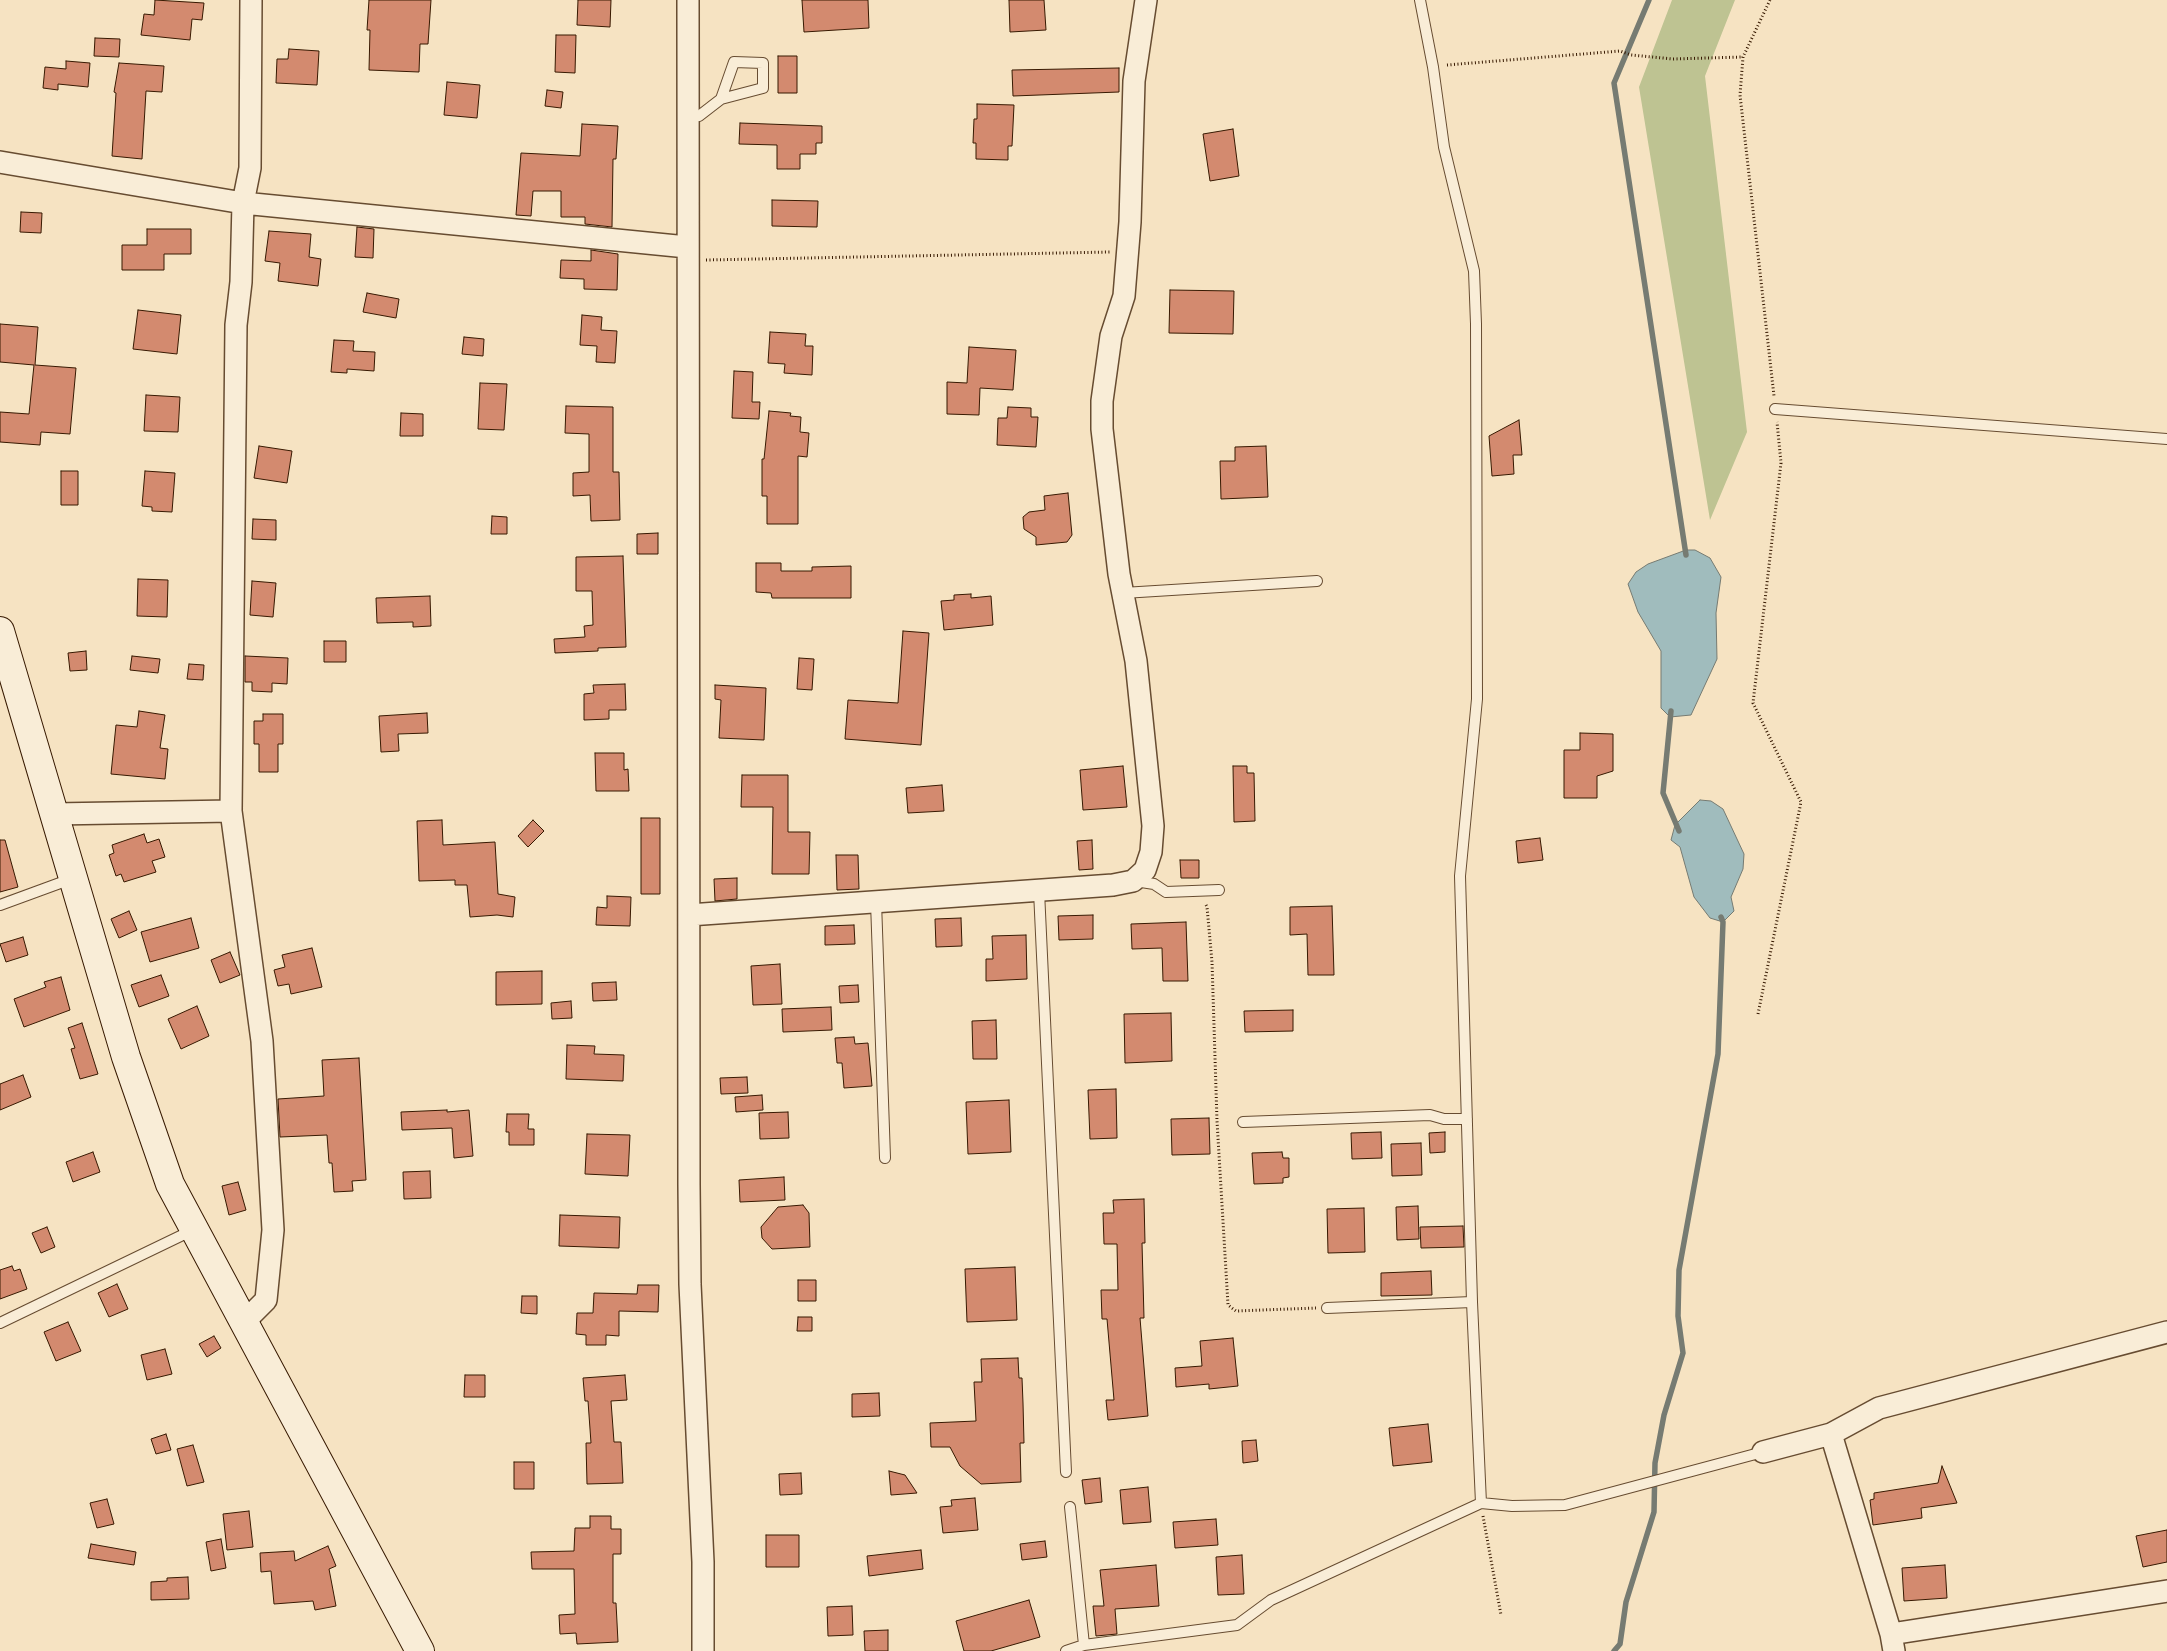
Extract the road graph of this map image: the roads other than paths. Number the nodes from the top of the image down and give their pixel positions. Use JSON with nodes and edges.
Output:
{"nodes":[{"id":1,"x":251,"y":0,"type":"edge"},
{"id":2,"x":688,"y":0,"type":"edge"},
{"id":3,"x":1146,"y":0,"type":"edge"},
{"id":4,"x":1420,"y":0,"type":"edge"},
{"id":5,"x":721,"y":99,"type":"junction"},
{"id":6,"x":688,"y":117,"type":"junction"},
{"id":7,"x":0,"y":162,"type":"edge"},
{"id":8,"x":243,"y":203,"type":"junction"},
{"id":9,"x":688,"y":254,"type":"junction"},
{"id":10,"x":1776,"y":409,"type":"road end"},
{"id":11,"x":2167,"y":439,"type":"edge"},
{"id":12,"x":1317,"y":581,"type":"dead end"},
{"id":13,"x":1122,"y":593,"type":"junction"},
{"id":14,"x":0,"y":631,"type":"edge"},
{"id":15,"x":231,"y":811,"type":"junction"},
{"id":16,"x":54,"y":814,"type":"junction"},
{"id":17,"x":72,"y":878,"type":"junction"},
{"id":18,"x":1133,"y":881,"type":"junction"},
{"id":19,"x":1039,"y":890,"type":"junction"},
{"id":20,"x":1219,"y":890,"type":"dead end"},
{"id":21,"x":876,"y":902,"type":"junction"},
{"id":22,"x":0,"y":905,"type":"edge"},
{"id":23,"x":689,"y":915,"type":"junction"},
{"id":24,"x":1467,"y":1119,"type":"junction"},
{"id":25,"x":1243,"y":1122,"type":"dead end"},
{"id":26,"x":885,"y":1158,"type":"dead end"},
{"id":27,"x":193,"y":1230,"type":"junction"},
{"id":28,"x":1472,"y":1302,"type":"junction"},
{"id":29,"x":1327,"y":1308,"type":"road end"},
{"id":30,"x":0,"y":1323,"type":"edge"},
{"id":31,"x":243,"y":1323,"type":"junction"},
{"id":32,"x":2167,"y":1332,"type":"edge"},
{"id":33,"x":1831,"y":1434,"type":"junction"},
{"id":34,"x":1763,"y":1452,"type":"joint"},
{"id":35,"x":1066,"y":1472,"type":"dead end"},
{"id":36,"x":1481,"y":1503,"type":"junction"},
{"id":37,"x":1070,"y":1507,"type":"dead end"},
{"id":38,"x":2167,"y":1591,"type":"edge"},
{"id":39,"x":1892,"y":1643,"type":"edge"},
{"id":40,"x":1084,"y":1645,"type":"junction"},
{"id":41,"x":420,"y":1651,"type":"edge"},
{"id":42,"x":703,"y":1651,"type":"edge"},
{"id":43,"x":1066,"y":1651,"type":"edge"}],
"edges":[{"from":1,"to":8,"type":"street"},
{"from":2,"to":6,"type":"street"},
{"from":3,"to":13,"type":"street"},
{"from":4,"to":24,"type":"lane"},
{"from":5,"to":5,"type":"lane"},
{"from":5,"to":6,"type":"lane"},
{"from":6,"to":9,"type":"street"},
{"from":7,"to":8,"type":"street"},
{"from":8,"to":9,"type":"street"},
{"from":8,"to":15,"type":"street"},
{"from":9,"to":23,"type":"street"},
{"from":10,"to":11,"type":"lane"},
{"from":12,"to":13,"type":"lane"},
{"from":13,"to":18,"type":"street"},
{"from":14,"to":16,"type":"street"},
{"from":15,"to":16,"type":"street"},
{"from":15,"to":31,"type":"street"},
{"from":16,"to":17,"type":"street"},
{"from":17,"to":22,"type":"lane"},
{"from":17,"to":27,"type":"street"},
{"from":18,"to":19,"type":"street"},
{"from":18,"to":20,"type":"lane"},
{"from":19,"to":21,"type":"street"},
{"from":19,"to":35,"type":"lane"},
{"from":21,"to":23,"type":"street"},
{"from":21,"to":26,"type":"lane"},
{"from":23,"to":42,"type":"street"},
{"from":24,"to":25,"type":"lane"},
{"from":24,"to":28,"type":"lane"},
{"from":27,"to":30,"type":"lane"},
{"from":27,"to":31,"type":"street"},
{"from":28,"to":29,"type":"lane"},
{"from":28,"to":36,"type":"lane"},
{"from":31,"to":41,"type":"street"},
{"from":32,"to":33,"type":"street"},
{"from":33,"to":34,"type":"street"},
{"from":33,"to":39,"type":"street"},
{"from":34,"to":36,"type":"lane"},
{"from":36,"to":40,"type":"lane"},
{"from":37,"to":40,"type":"lane"},
{"from":38,"to":39,"type":"street"},
{"from":40,"to":43,"type":"lane"}]}
